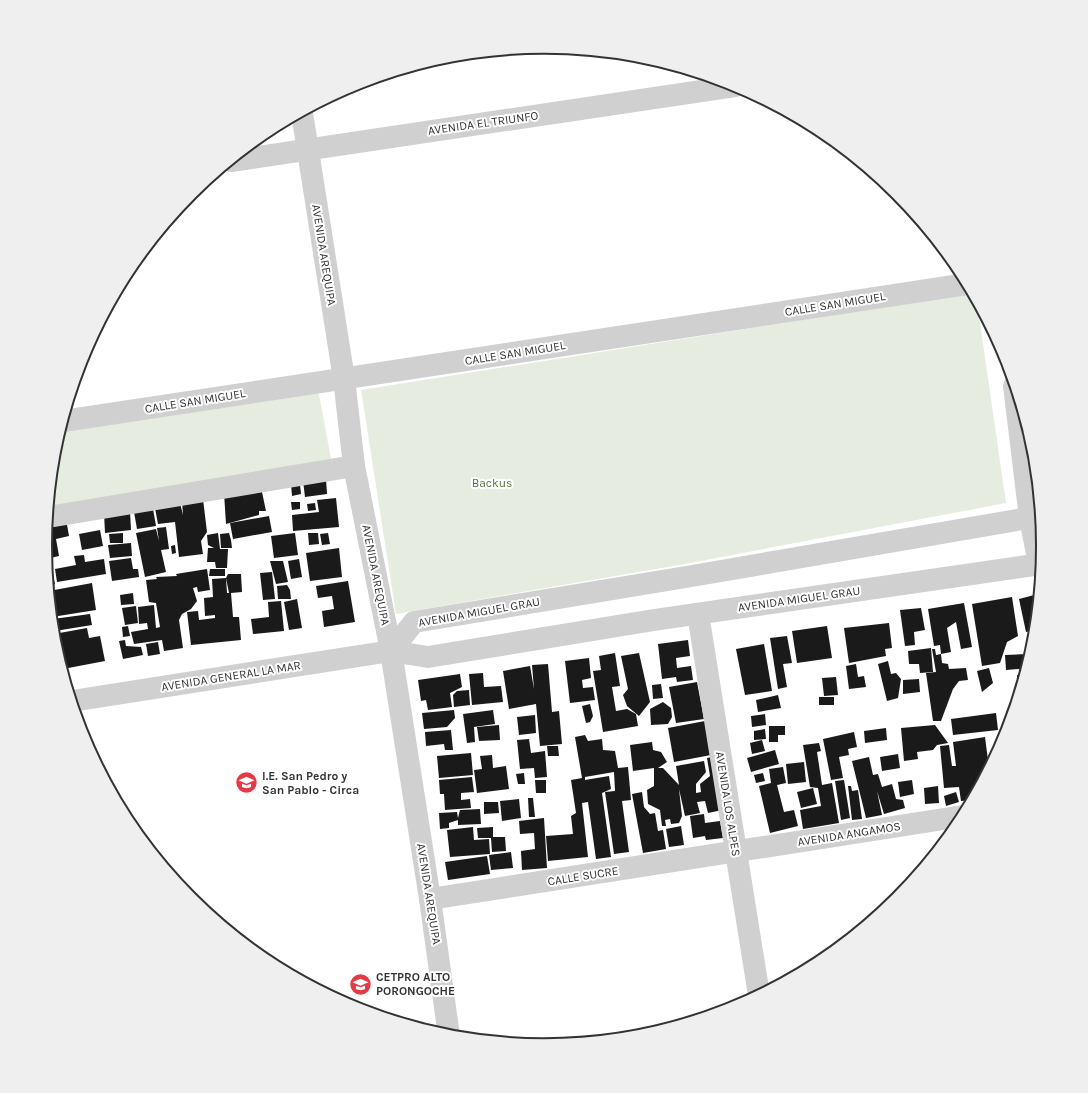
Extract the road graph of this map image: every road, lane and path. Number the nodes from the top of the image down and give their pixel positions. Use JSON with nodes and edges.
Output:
{"nodes":[{"id":1,"x":721,"y":88,"type":"edge"},
{"id":2,"x":303,"y":117,"type":"edge"},
{"id":3,"x":308,"y":150,"type":"junction"},
{"id":4,"x":240,"y":160,"type":"edge"},
{"id":5,"x":961,"y":285,"type":"edge"},
{"id":6,"x":344,"y":379,"type":"junction"},
{"id":7,"x":69,"y":420,"type":"edge"},
{"id":8,"x":1020,"y":422,"type":"edge"},
{"id":9,"x":354,"y":466,"type":"junction"},
{"id":10,"x":53,"y":516,"type":"edge"},
{"id":11,"x":1035,"y":517,"type":"edge"},
{"id":12,"x":1035,"y":565,"type":"edge"},
{"id":13,"x":698,"y":614,"type":"junction"},
{"id":14,"x":391,"y":651,"type":"junction"},
{"id":15,"x":77,"y":700,"type":"edge"},
{"id":16,"x":955,"y":817,"type":"edge"},
{"id":17,"x":736,"y":852,"type":"junction"},
{"id":18,"x":430,"y":900,"type":"junction"},
{"id":19,"x":758,"y":990,"type":"edge"},
{"id":20,"x":449,"y":1029,"type":"edge"}],
"edges":[{"from":1,"to":3,"type":"street","name":"AVENIDA EL TRIUNFO"},
{"from":2,"to":3,"type":"street","name":"AVENIDA AREQUIPA"},
{"from":3,"to":4,"type":"street","name":"AVENIDA EL TRIUNFO"},
{"from":3,"to":6,"type":"street","name":"AVENIDA AREQUIPA"},
{"from":5,"to":6,"type":"street","name":"CALLE SAN MIGUEL"},
{"from":6,"to":7,"type":"street","name":"CALLE SAN MIGUEL"},
{"from":6,"to":9,"type":"street","name":"AVENIDA AREQUIPA"},
{"from":8,"to":11,"type":"street"},
{"from":9,"to":10,"type":"street"},
{"from":9,"to":14,"type":"street","name":"AVENIDA AREQUIPA"},
{"from":11,"to":14,"type":"street","name":"AVENIDA MIGUEL GRAU"},
{"from":12,"to":13,"type":"street","name":"AVENIDA MIGUEL GRAU"},
{"from":13,"to":14,"type":"street","name":"AVENIDA MIGUEL GRAU"},
{"from":13,"to":17,"type":"street","name":"AVENIDA LOS ALPES"},
{"from":14,"to":15,"type":"street","name":"AVENIDA GENERAL LA MAR"},
{"from":14,"to":18,"type":"street","name":"AVENIDA AREQUIPA"},
{"from":16,"to":17,"type":"street","name":"AVENIDA ANGAMOS"},
{"from":17,"to":18,"type":"street","name":"CALLE SUCRE"},
{"from":17,"to":19,"type":"street","name":"AVENIDA LOS ALPES"},
{"from":18,"to":20,"type":"street","name":"AVENIDA AREQUIPA"}]}
